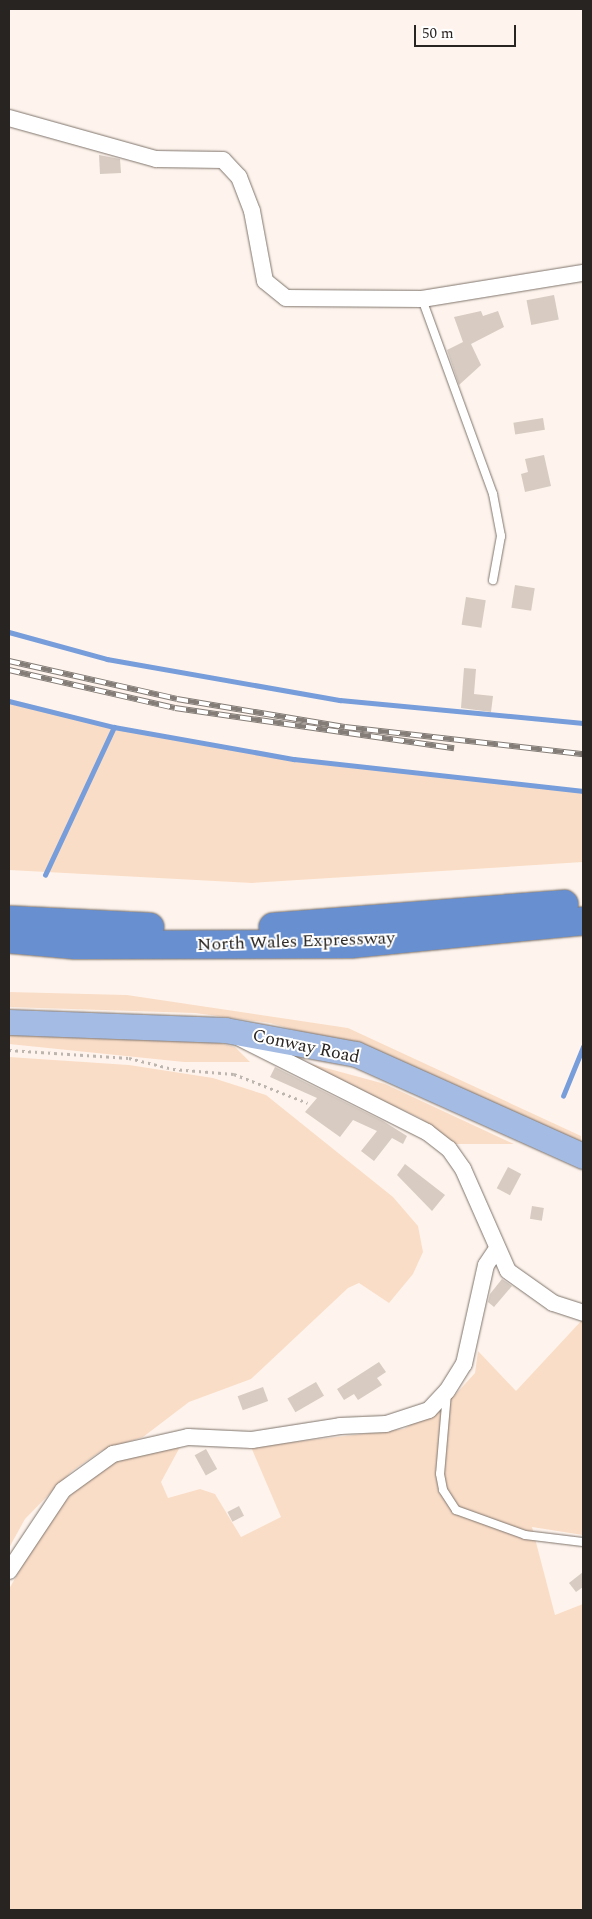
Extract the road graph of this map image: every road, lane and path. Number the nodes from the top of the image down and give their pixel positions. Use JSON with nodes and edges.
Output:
{"nodes":[{"id":1,"x":9,"y":118,"type":"edge"},
{"id":2,"x":583,"y":273,"type":"edge"},
{"id":3,"x":422,"y":299,"type":"junction"},
{"id":4,"x":493,"y":580,"type":"dead end"},
{"id":5,"x":583,"y":902,"type":"edge"},
{"id":6,"x":9,"y":920,"type":"edge"},
{"id":7,"x":583,"y":921,"type":"edge"},
{"id":8,"x":9,"y":938,"type":"edge"},
{"id":9,"x":9,"y":1022,"type":"edge"},
{"id":10,"x":225,"y":1030,"type":"junction"},
{"id":11,"x":9,"y":1050,"type":"edge"},
{"id":12,"x":308,"y":1103,"type":"dead end"},
{"id":13,"x":583,"y":1156,"type":"edge"},
{"id":14,"x":496,"y":1250,"type":"junction"},
{"id":15,"x":583,"y":1314,"type":"edge"},
{"id":16,"x":447,"y":1391,"type":"junction"},
{"id":17,"x":583,"y":1542,"type":"edge"},
{"id":18,"x":9,"y":1570,"type":"edge"}],
"edges":[{"from":1,"to":3,"type":"street"},
{"from":2,"to":3,"type":"street"},
{"from":3,"to":4,"type":"lane"},
{"from":5,"to":6,"type":"highway","name":"North Wales Expressway"},
{"from":7,"to":8,"type":"highway","name":"North Wales Expressway"},
{"from":9,"to":10,"type":"main road","name":"Conway Road"},
{"from":10,"to":13,"type":"main road","name":"Conway Road"},
{"from":10,"to":14,"type":"street"},
{"from":11,"to":12,"type":"path"},
{"from":14,"to":15,"type":"street"},
{"from":14,"to":16,"type":"street"},
{"from":16,"to":17,"type":"lane"},
{"from":16,"to":18,"type":"street"}]}
